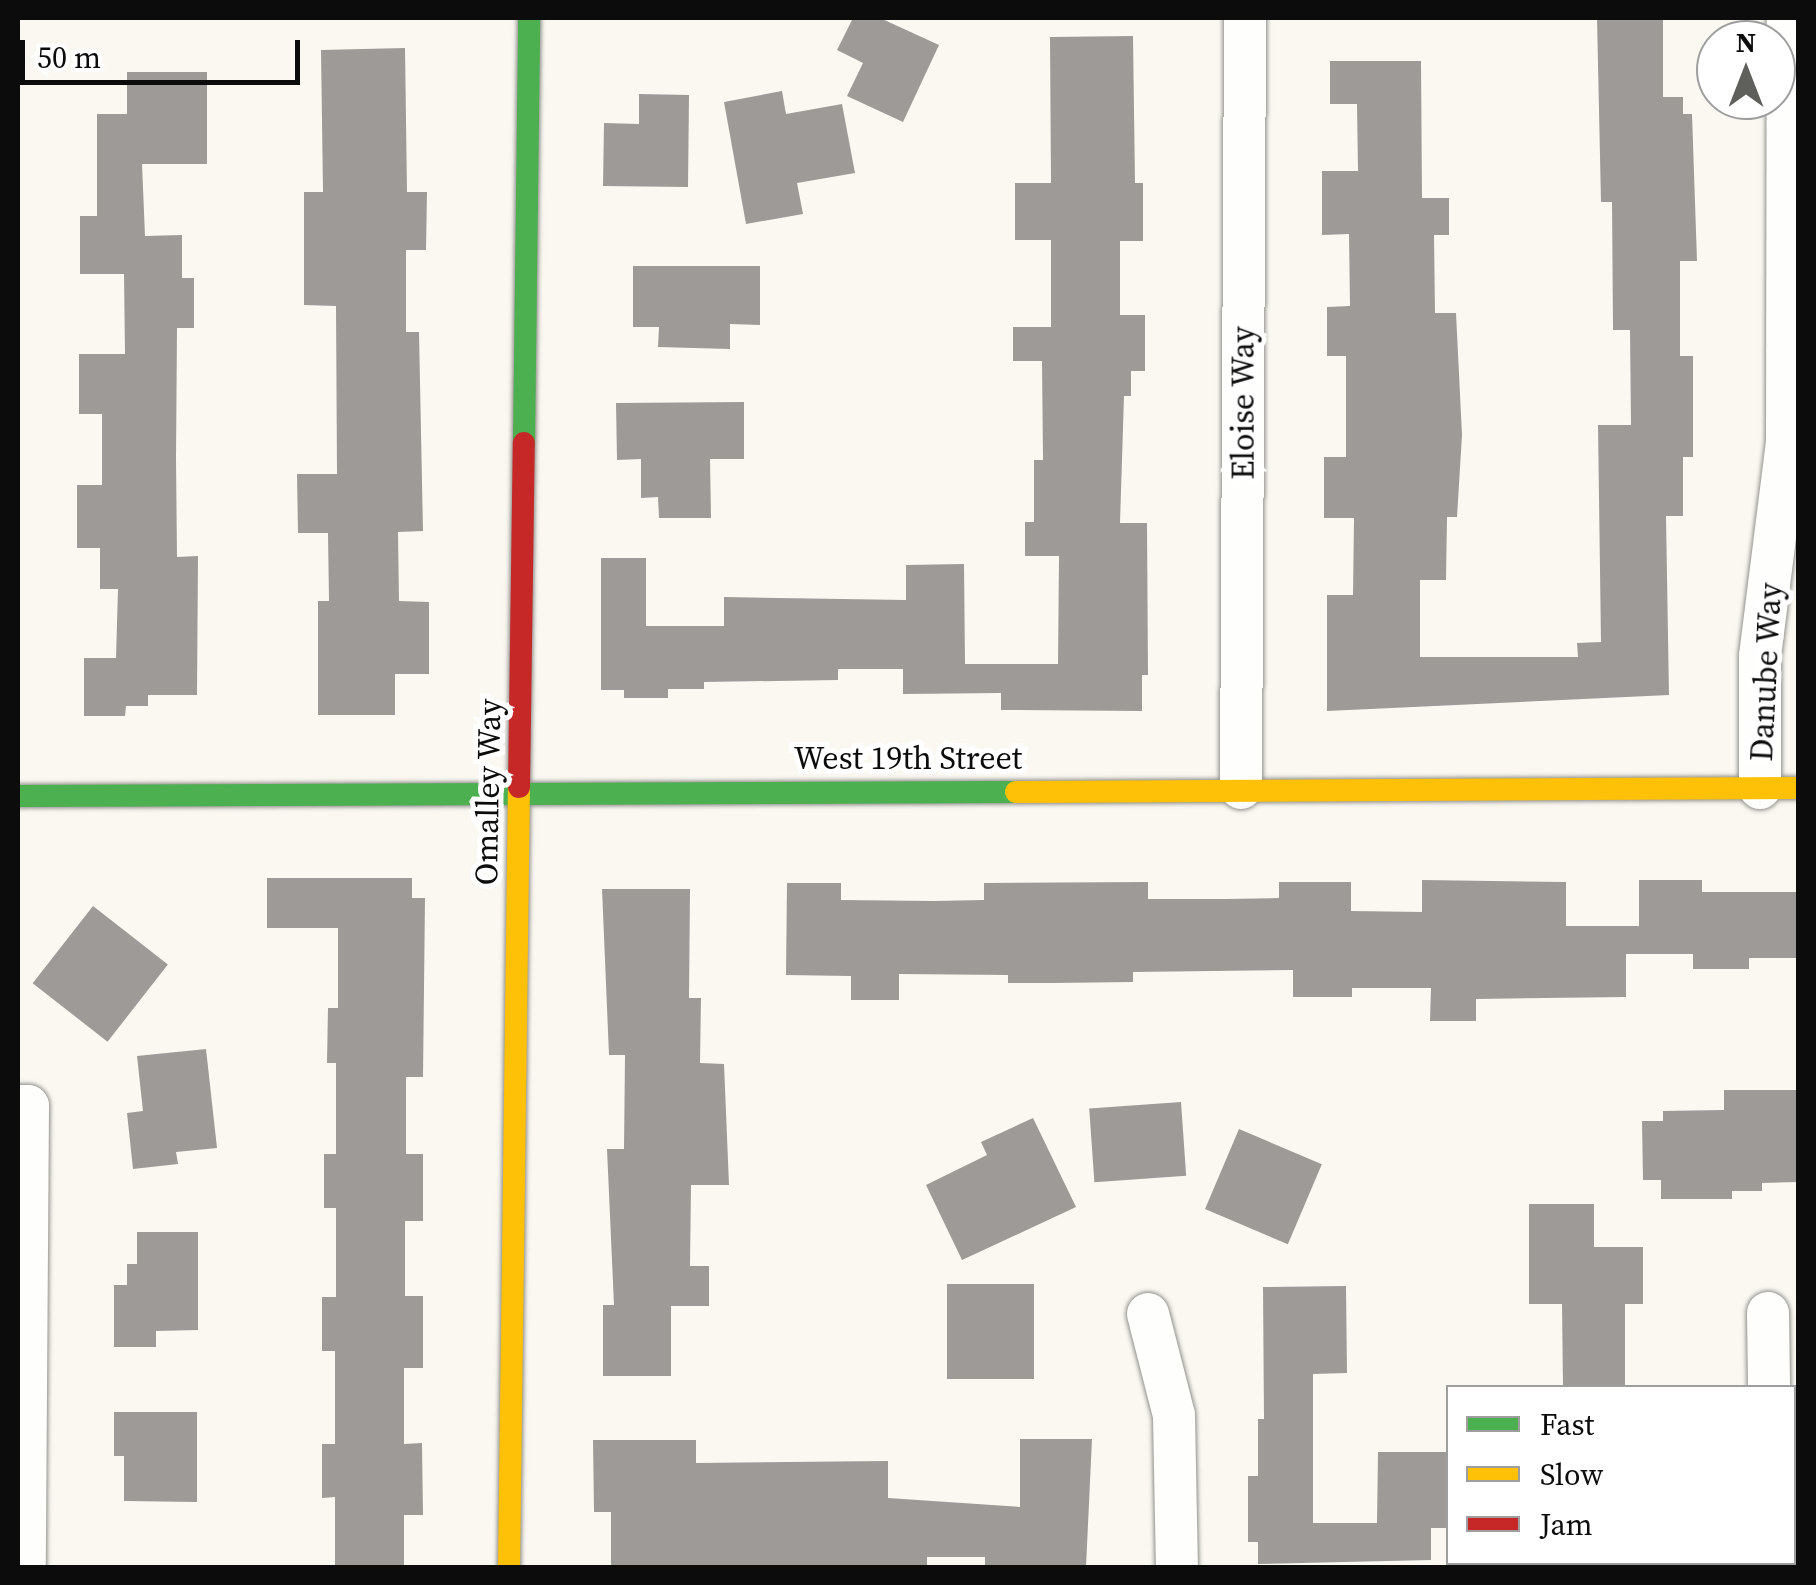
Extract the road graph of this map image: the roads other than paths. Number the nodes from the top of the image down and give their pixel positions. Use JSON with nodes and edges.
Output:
{"nodes":[{"id":1,"x":529,"y":18,"type":"edge"},
{"id":2,"x":1245,"y":18,"type":"edge"},
{"id":3,"x":1788,"y":18,"type":"edge"},
{"id":4,"x":1241,"y":788,"type":"junction"},
{"id":5,"x":1779,"y":788,"type":"edge"},
{"id":6,"x":521,"y":792,"type":"junction"},
{"id":7,"x":18,"y":796,"type":"edge"},
{"id":8,"x":22,"y":1106,"type":"edge"},
{"id":9,"x":1768,"y":1313,"type":"dead end"},
{"id":10,"x":1148,"y":1314,"type":"dead end"},
{"id":11,"x":1768,"y":1385,"type":"edge"},
{"id":12,"x":25,"y":1568,"type":"edge"},
{"id":13,"x":510,"y":1568,"type":"edge"},
{"id":14,"x":1177,"y":1568,"type":"edge"}],
"edges":[{"from":1,"to":6,"type":"main road","name":"Omalley Way"},
{"from":2,"to":4,"type":"street","name":"Eloise Way"},
{"from":3,"to":5,"type":"street","name":"Danube Way"},
{"from":4,"to":5,"type":"main road","name":"West 19th Street"},
{"from":4,"to":6,"type":"main road","name":"West 19th Street"},
{"from":6,"to":7,"type":"main road","name":"West 19th Street"},
{"from":6,"to":13,"type":"main road","name":"Omalley Way"},
{"from":8,"to":12,"type":"street"},
{"from":9,"to":11,"type":"street"},
{"from":10,"to":14,"type":"street"}]}
